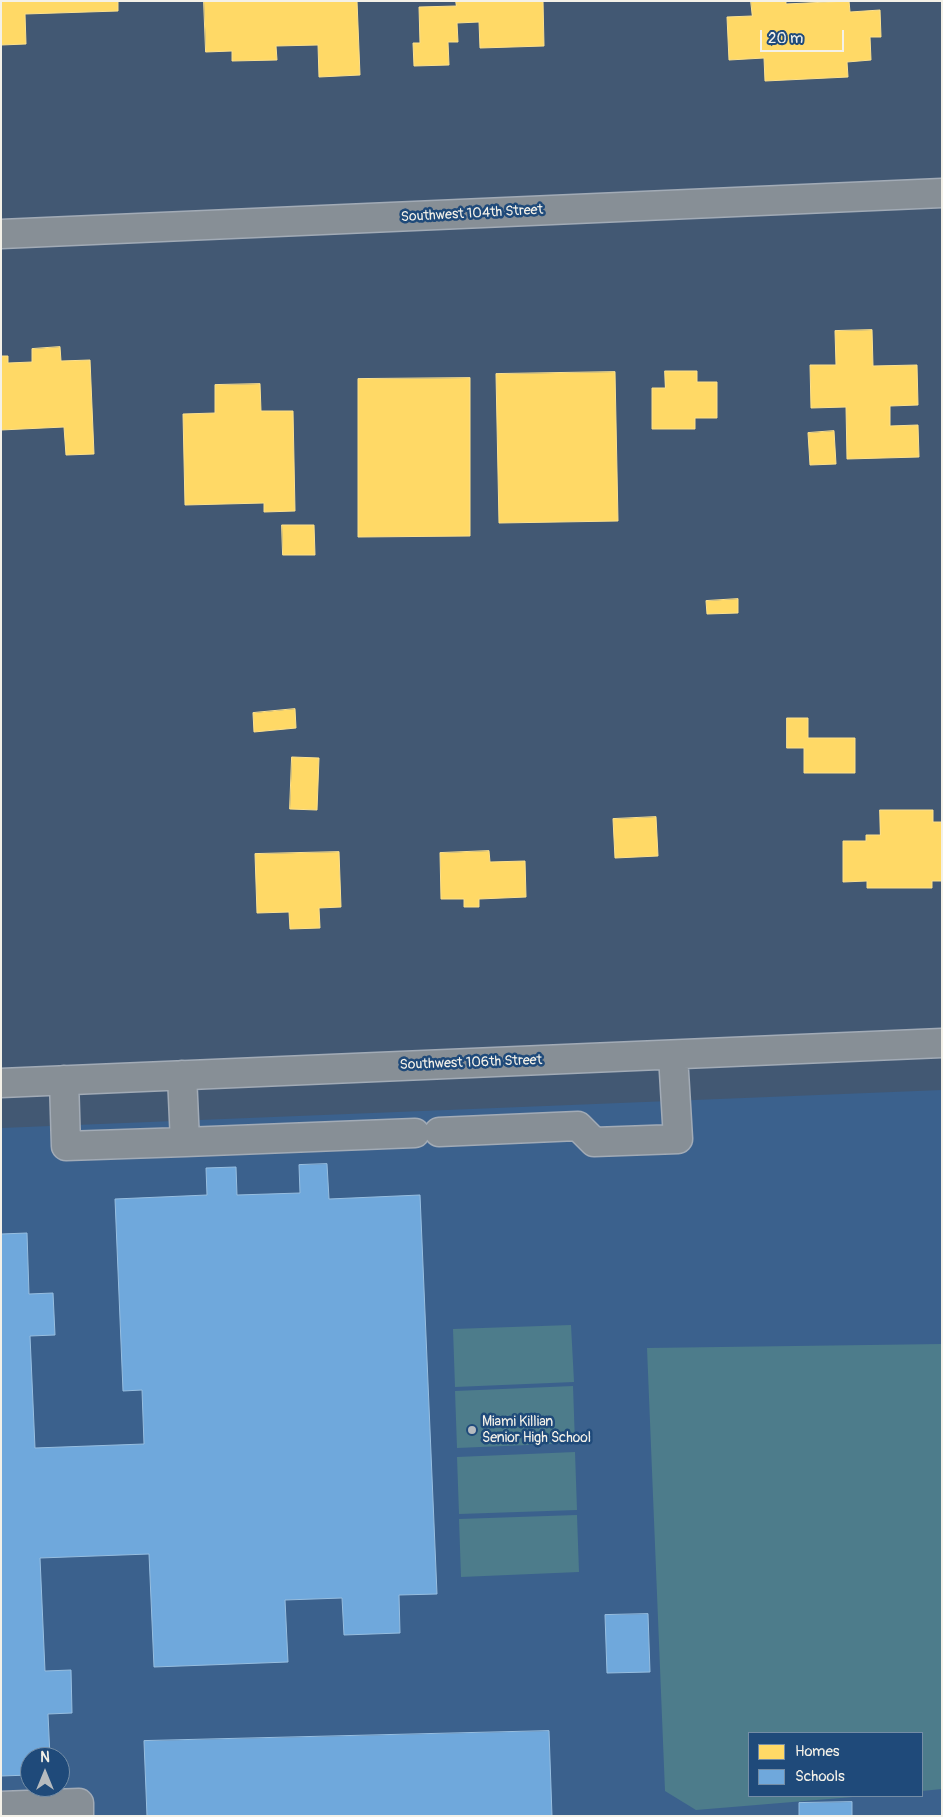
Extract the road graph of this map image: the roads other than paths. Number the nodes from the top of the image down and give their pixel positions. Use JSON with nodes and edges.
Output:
{"nodes":[{"id":1,"x":942,"y":193,"type":"edge"},
{"id":2,"x":1,"y":234,"type":"edge"},
{"id":3,"x":942,"y":1043,"type":"edge"},
{"id":4,"x":673,"y":1055,"type":"junction"},
{"id":5,"x":182,"y":1075,"type":"junction"},
{"id":6,"x":64,"y":1080,"type":"junction"},
{"id":7,"x":1,"y":1083,"type":"edge"},
{"id":8,"x":185,"y":1142,"type":"junction"},
{"id":9,"x":1,"y":1806,"type":"edge"},
{"id":10,"x":79,"y":1816,"type":"edge"}],
"edges":[{"from":1,"to":2,"type":"street","name":"Southwest 104th Street"},
{"from":3,"to":4,"type":"street","name":"Southwest 106th Street"},
{"from":4,"to":5,"type":"street","name":"Southwest 106th Street"},
{"from":4,"to":8,"type":"street"},
{"from":5,"to":6,"type":"street","name":"Southwest 106th Street"},
{"from":5,"to":8,"type":"street"},
{"from":6,"to":7,"type":"street","name":"Southwest 106th Street"},
{"from":6,"to":8,"type":"street"},
{"from":9,"to":10,"type":"street"}]}
